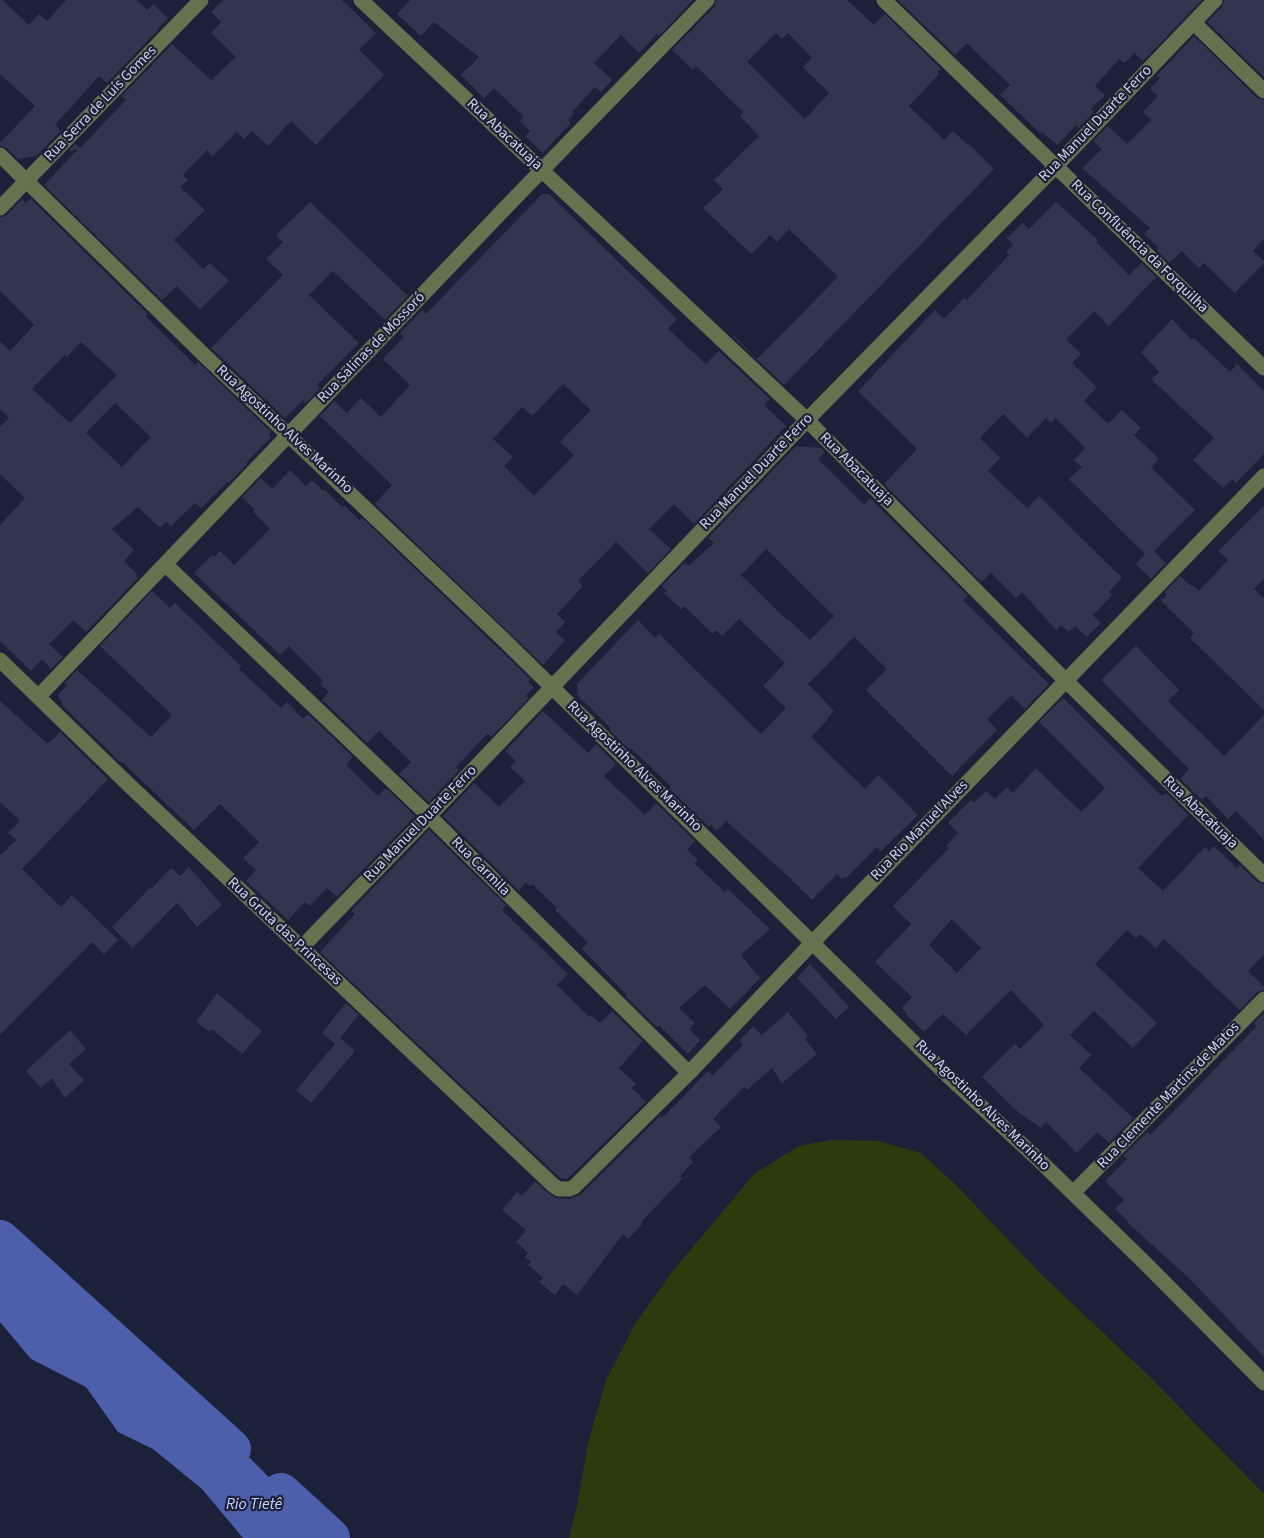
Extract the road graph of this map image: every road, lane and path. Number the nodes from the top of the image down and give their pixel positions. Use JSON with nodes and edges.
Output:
{"nodes":[{"id":1,"x":201,"y":0,"type":"edge"},
{"id":2,"x":361,"y":0,"type":"edge"},
{"id":3,"x":707,"y":0,"type":"edge"},
{"id":4,"x":884,"y":0,"type":"edge"},
{"id":5,"x":1215,"y":0,"type":"edge"},
{"id":6,"x":1194,"y":23,"type":"junction"},
{"id":7,"x":1264,"y":91,"type":"edge"},
{"id":8,"x":0,"y":155,"type":"edge"},
{"id":9,"x":1056,"y":166,"type":"junction"},
{"id":10,"x":542,"y":171,"type":"junction"},
{"id":11,"x":27,"y":181,"type":"junction"},
{"id":12,"x":0,"y":208,"type":"edge"},
{"id":13,"x":1264,"y":368,"type":"edge"},
{"id":14,"x":807,"y":420,"type":"junction"},
{"id":15,"x":289,"y":435,"type":"junction"},
{"id":16,"x":1264,"y":476,"type":"edge"},
{"id":17,"x":165,"y":564,"type":"junction"},
{"id":18,"x":0,"y":660,"type":"edge"},
{"id":19,"x":1065,"y":680,"type":"junction"},
{"id":20,"x":552,"y":687,"type":"junction"},
{"id":21,"x":38,"y":697,"type":"junction"},
{"id":22,"x":429,"y":816,"type":"junction"},
{"id":23,"x":1264,"y":875,"type":"edge"},
{"id":24,"x":813,"y":942,"type":"junction"},
{"id":25,"x":301,"y":948,"type":"junction"},
{"id":26,"x":1264,"y":999,"type":"edge"},
{"id":27,"x":689,"y":1073,"type":"junction"},
{"id":28,"x":574,"y":1187,"type":"joint"},
{"id":29,"x":1073,"y":1193,"type":"junction"},
{"id":30,"x":1264,"y":1383,"type":"edge"}],
"edges":[{"from":1,"to":11,"type":"street","name":"Rua Serra de Luís Gomes"},
{"from":2,"to":10,"type":"street","name":"Rua Abacatuaja"},
{"from":3,"to":10,"type":"street","name":"Rua Salinas de Mossoró"},
{"from":4,"to":9,"type":"street","name":"Rua Confluência da Forquilha"},
{"from":5,"to":6,"type":"street","name":"Rua Manuel Duarte Ferro"},
{"from":6,"to":7,"type":"street"},
{"from":6,"to":9,"type":"street","name":"Rua Manuel Duarte Ferro"},
{"from":8,"to":11,"type":"street","name":"Rua Agostinho Alves Marinho"},
{"from":9,"to":13,"type":"street","name":"Rua Confluência da Forquilha"},
{"from":9,"to":14,"type":"street","name":"Rua Manuel Duarte Ferro"},
{"from":10,"to":14,"type":"street","name":"Rua Abacatuaja"},
{"from":10,"to":15,"type":"street","name":"Rua Salinas de Mossoró"},
{"from":11,"to":12,"type":"street","name":"Rua Serra de Luís Gomes"},
{"from":11,"to":15,"type":"street","name":"Rua Agostinho Alves Marinho"},
{"from":14,"to":19,"type":"street","name":"Rua Abacatuaja"},
{"from":14,"to":20,"type":"street","name":"Rua Manuel Duarte Ferro"},
{"from":15,"to":17,"type":"street","name":"Rua Salinas de Mossoró"},
{"from":15,"to":20,"type":"street","name":"Rua Agostinho Alves Marinho"},
{"from":16,"to":19,"type":"street","name":"Rua Rio Manuel Alves"},
{"from":17,"to":21,"type":"street","name":"Rua Salinas de Mossoró"},
{"from":17,"to":22,"type":"street","name":"Rua Carmila"},
{"from":18,"to":21,"type":"street","name":"Rua Gruta das Princesas"},
{"from":19,"to":23,"type":"street","name":"Rua Abacatuaja"},
{"from":19,"to":24,"type":"street","name":"Rua Rio Manuel Alves"},
{"from":20,"to":22,"type":"street","name":"Rua Manuel Duarte Ferro"},
{"from":20,"to":24,"type":"street","name":"Rua Agostinho Alves Marinho"},
{"from":21,"to":25,"type":"street","name":"Rua Gruta das Princesas"},
{"from":22,"to":25,"type":"street","name":"Rua Manuel Duarte Ferro"},
{"from":22,"to":27,"type":"street","name":"Rua Carmila"},
{"from":24,"to":27,"type":"street","name":"Rua Rio Manuel Alves"},
{"from":24,"to":29,"type":"street","name":"Rua Agostinho Alves Marinho"},
{"from":25,"to":28,"type":"street","name":"Rua Gruta das Princesas"},
{"from":26,"to":29,"type":"street","name":"Rua Clemente Martins de Matos"},
{"from":27,"to":28,"type":"street","name":"Rua Rio Manuel Alves"},
{"from":29,"to":30,"type":"street","name":"Rua Agostinho Alves Marinho"}]}
